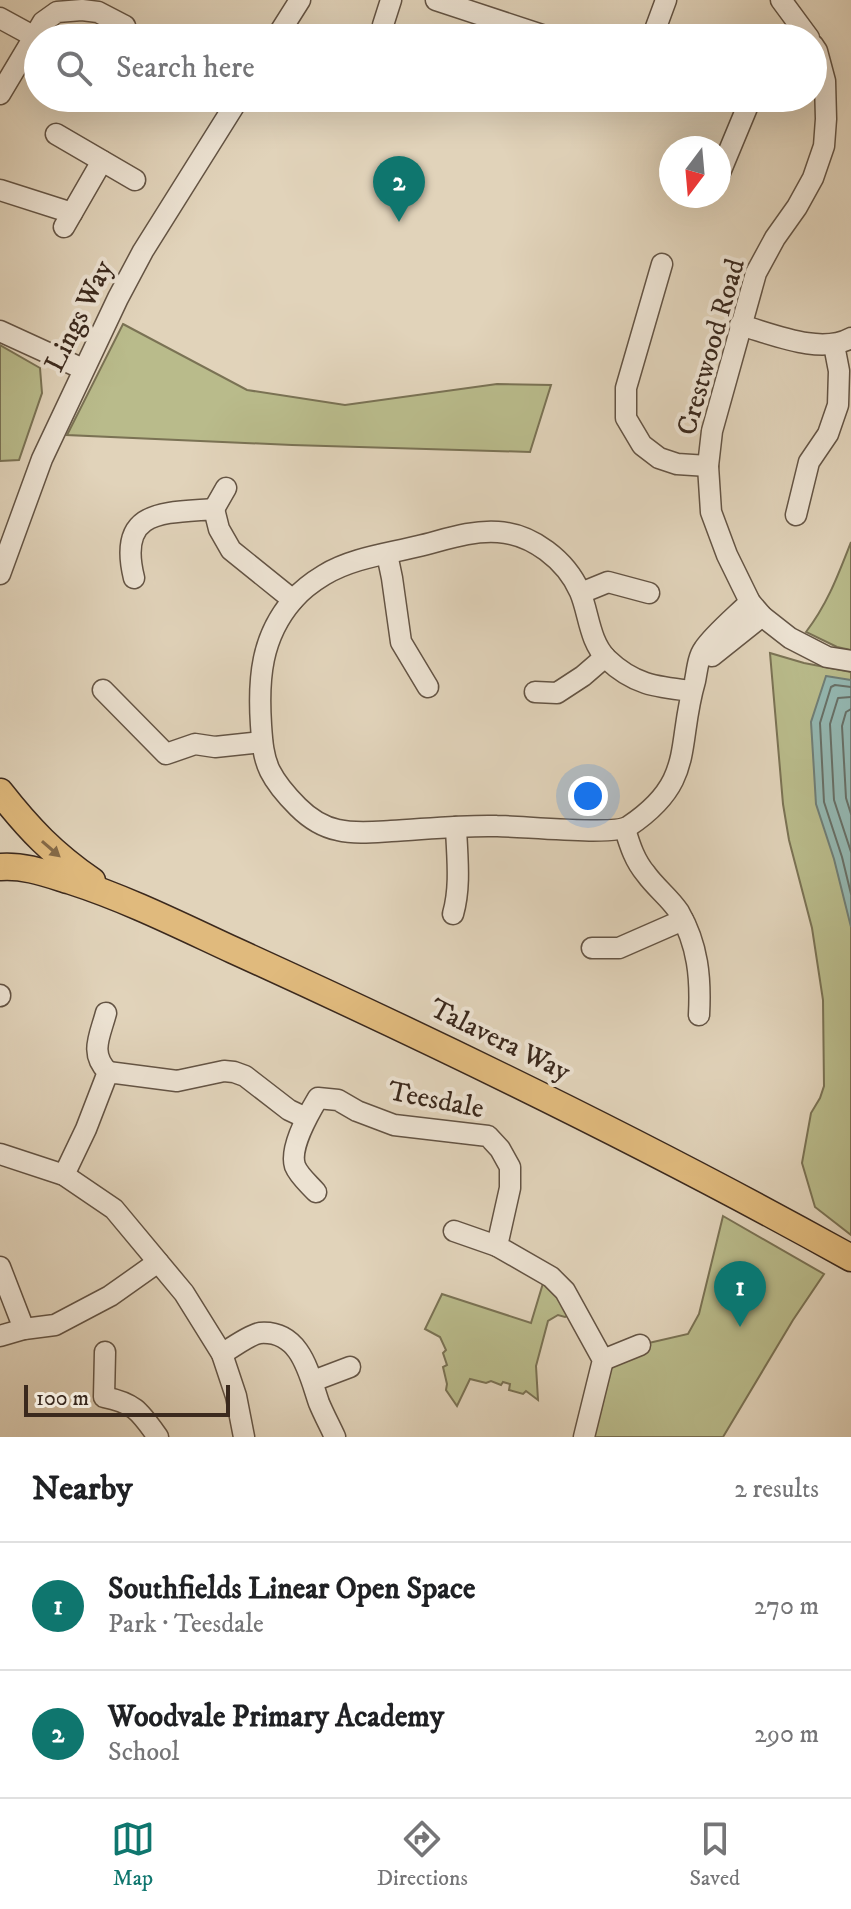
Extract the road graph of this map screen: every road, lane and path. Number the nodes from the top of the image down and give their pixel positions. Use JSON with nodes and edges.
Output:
{"nodes":[{"id":1,"x":300,"y":0,"type":"edge"},
{"id":2,"x":391,"y":0,"type":"edge"},
{"id":3,"x":436,"y":0,"type":"edge"},
{"id":4,"x":666,"y":0,"type":"edge"},
{"id":5,"x":781,"y":0,"type":"edge"},
{"id":6,"x":494,"y":9,"type":"edge"},
{"id":7,"x":0,"y":18,"type":"edge"},
{"id":8,"x":42,"y":24,"type":"edge"},
{"id":9,"x":121,"y":24,"type":"edge"},
{"id":10,"x":285,"y":24,"type":"edge"},
{"id":11,"x":383,"y":24,"type":"edge"},
{"id":12,"x":523,"y":24,"type":"edge"},
{"id":13,"x":657,"y":24,"type":"edge"},
{"id":14,"x":797,"y":24,"type":"edge"},
{"id":15,"x":24,"y":31,"type":"edge"},
{"id":16,"x":24,"y":51,"type":"edge"},
{"id":17,"x":2,"y":88,"type":"edge"},
{"id":18,"x":230,"y":112,"type":"edge"},
{"id":19,"x":745,"y":112,"type":"edge"},
{"id":20,"x":826,"y":112,"type":"edge"},
{"id":21,"x":56,"y":134,"type":"dead end"},
{"id":22,"x":731,"y":146,"type":"edge"},
{"id":23,"x":102,"y":161,"type":"junction"},
{"id":24,"x":135,"y":180,"type":"dead end"},
{"id":25,"x":0,"y":190,"type":"edge"},
{"id":26,"x":662,"y":264,"type":"dead end"},
{"id":27,"x":740,"y":325,"type":"junction"},
{"id":28,"x":0,"y":331,"type":"edge"},
{"id":29,"x":842,"y":342,"type":"edge"},
{"id":30,"x":83,"y":369,"type":"junction"},
{"id":31,"x":708,"y":466,"type":"junction"},
{"id":32,"x":226,"y":488,"type":"dead end"},
{"id":33,"x":214,"y":509,"type":"junction"},
{"id":34,"x":796,"y":515,"type":"dead end"},
{"id":35,"x":387,"y":554,"type":"junction"},
{"id":36,"x":0,"y":574,"type":"edge"},
{"id":37,"x":135,"y":579,"type":"dead end"},
{"id":38,"x":581,"y":593,"type":"junction"},
{"id":39,"x":649,"y":593,"type":"dead end"},
{"id":40,"x":293,"y":600,"type":"junction"},
{"id":41,"x":756,"y":609,"type":"junction"},
{"id":42,"x":605,"y":657,"type":"junction"},
{"id":43,"x":851,"y":661,"type":"edge"},
{"id":44,"x":101,"y":687,"type":"dead end"},
{"id":45,"x":428,"y":687,"type":"dead end"},
{"id":46,"x":692,"y":691,"type":"junction"},
{"id":47,"x":535,"y":692,"type":"dead end"},
{"id":48,"x":262,"y":742,"type":"junction"},
{"id":49,"x":0,"y":795,"type":"edge"},
{"id":50,"x":0,"y":826,"type":"edge"},
{"id":51,"x":456,"y":827,"type":"junction"},
{"id":52,"x":625,"y":829,"type":"junction"},
{"id":53,"x":0,"y":867,"type":"edge"},
{"id":54,"x":112,"y":895,"type":"junction"},
{"id":55,"x":453,"y":914,"type":"dead end"},
{"id":56,"x":683,"y":920,"type":"junction"},
{"id":57,"x":592,"y":948,"type":"dead end"},
{"id":58,"x":106,"y":1013,"type":"dead end"},
{"id":59,"x":699,"y":1015,"type":"dead end"},
{"id":60,"x":108,"y":1072,"type":"junction"},
{"id":61,"x":306,"y":1118,"type":"junction"},
{"id":62,"x":0,"y":1154,"type":"edge"},
{"id":63,"x":64,"y":1175,"type":"junction"},
{"id":64,"x":316,"y":1192,"type":"dead end"},
{"id":65,"x":454,"y":1231,"type":"dead end"},
{"id":66,"x":497,"y":1246,"type":"junction"},
{"id":67,"x":851,"y":1258,"type":"edge"},
{"id":68,"x":158,"y":1262,"type":"junction"},
{"id":69,"x":0,"y":1267,"type":"edge"},
{"id":70,"x":24,"y":1329,"type":"junction"},
{"id":71,"x":0,"y":1336,"type":"edge"},
{"id":72,"x":640,"y":1345,"type":"dead end"},
{"id":73,"x":105,"y":1352,"type":"dead end"},
{"id":74,"x":222,"y":1354,"type":"junction"},
{"id":75,"x":603,"y":1360,"type":"junction"},
{"id":76,"x":350,"y":1367,"type":"dead end"},
{"id":77,"x":313,"y":1381,"type":"junction"},
{"id":78,"x":158,"y":1437,"type":"edge"},
{"id":79,"x":244,"y":1437,"type":"edge"},
{"id":80,"x":335,"y":1437,"type":"edge"},
{"id":81,"x":584,"y":1437,"type":"edge"}],
"edges":[{"from":1,"to":10,"type":"street"},
{"from":2,"to":11,"type":"street"},
{"from":3,"to":6,"type":"street"},
{"from":4,"to":13,"type":"street"},
{"from":5,"to":14,"type":"street","name":"Crestwood Road"},
{"from":6,"to":12,"type":"street"},
{"from":7,"to":15,"type":"street"},
{"from":8,"to":9,"type":"street"},
{"from":16,"to":17,"type":"street"},
{"from":18,"to":30,"type":"street","name":"Lings Way"},
{"from":19,"to":22,"type":"street"},
{"from":20,"to":27,"type":"street","name":"Crestwood Road"},
{"from":21,"to":23,"type":"street"},
{"from":23,"to":24,"type":"street"},
{"from":23,"to":25,"type":"street"},
{"from":26,"to":31,"type":"street"},
{"from":27,"to":29,"type":"street"},
{"from":27,"to":31,"type":"street","name":"Crestwood Road"},
{"from":28,"to":30,"type":"street"},
{"from":29,"to":34,"type":"street"},
{"from":30,"to":36,"type":"street","name":"Lings Way"},
{"from":31,"to":41,"type":"street","name":"Crestwood Road"},
{"from":32,"to":33,"type":"street"},
{"from":33,"to":37,"type":"street"},
{"from":33,"to":40,"type":"street"},
{"from":35,"to":38,"type":"street"},
{"from":35,"to":40,"type":"street"},
{"from":35,"to":45,"type":"street"},
{"from":38,"to":39,"type":"street"},
{"from":38,"to":42,"type":"street"},
{"from":40,"to":48,"type":"street"},
{"from":41,"to":43,"type":"street","name":"Crestwood Road"},
{"from":41,"to":46,"type":"street"},
{"from":42,"to":46,"type":"street"},
{"from":42,"to":47,"type":"street"},
{"from":44,"to":48,"type":"street"},
{"from":46,"to":52,"type":"street"},
{"from":48,"to":51,"type":"street"},
{"from":49,"to":50,"type":"main road"},
{"from":49,"to":54,"type":"main road","name":"Talavera Way","one_way":true},
{"from":51,"to":52,"type":"street"},
{"from":51,"to":55,"type":"street"},
{"from":52,"to":56,"type":"street"},
{"from":53,"to":54,"type":"main road","name":"Talavera Way"},
{"from":54,"to":67,"type":"main road","name":"Talavera Way"},
{"from":56,"to":57,"type":"street"},
{"from":56,"to":59,"type":"street"},
{"from":58,"to":60,"type":"street"},
{"from":60,"to":61,"type":"street"},
{"from":60,"to":63,"type":"street"},
{"from":61,"to":64,"type":"street"},
{"from":61,"to":66,"type":"street","name":"Teesdale"},
{"from":62,"to":63,"type":"street"},
{"from":63,"to":68,"type":"street"},
{"from":65,"to":66,"type":"street"},
{"from":66,"to":75,"type":"street"},
{"from":68,"to":70,"type":"street"},
{"from":68,"to":74,"type":"street"},
{"from":69,"to":70,"type":"street"},
{"from":70,"to":71,"type":"street"},
{"from":72,"to":75,"type":"street"},
{"from":73,"to":78,"type":"street"},
{"from":74,"to":77,"type":"street"},
{"from":74,"to":79,"type":"street"},
{"from":75,"to":81,"type":"street"},
{"from":76,"to":77,"type":"street"},
{"from":77,"to":80,"type":"street"}]}
